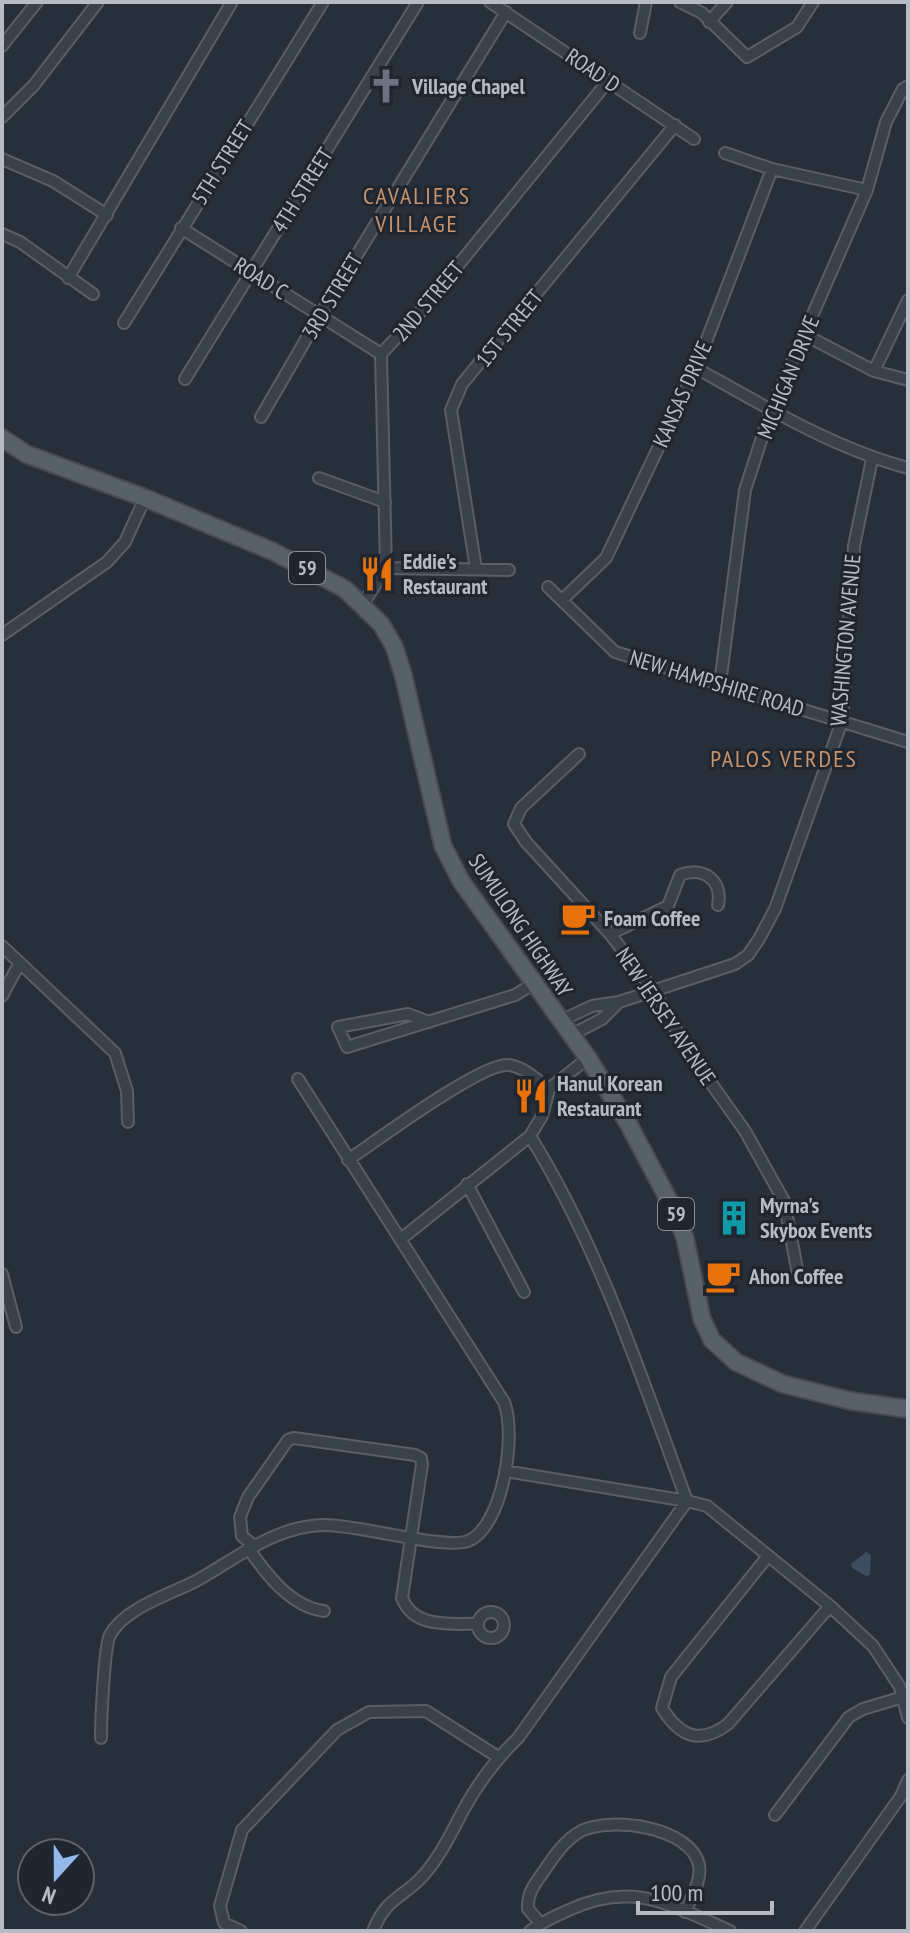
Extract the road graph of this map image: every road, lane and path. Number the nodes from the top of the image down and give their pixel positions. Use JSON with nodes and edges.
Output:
{"nodes":[{"id":1,"x":37,"y":2,"type":"edge"},
{"id":2,"x":98,"y":2,"type":"edge"},
{"id":3,"x":232,"y":2,"type":"edge"},
{"id":4,"x":323,"y":2,"type":"edge"},
{"id":5,"x":418,"y":2,"type":"edge"},
{"id":6,"x":490,"y":2,"type":"edge"},
{"id":7,"x":646,"y":2,"type":"edge"},
{"id":8,"x":680,"y":2,"type":"edge"},
{"id":9,"x":727,"y":2,"type":"edge"},
{"id":10,"x":813,"y":2,"type":"edge"},
{"id":11,"x":506,"y":12,"type":"junction"},
{"id":12,"x":709,"y":22,"type":"junction"},
{"id":13,"x":640,"y":33,"type":"dead end"},
{"id":14,"x":2,"y":46,"type":"edge"},
{"id":15,"x":609,"y":80,"type":"junction"},
{"id":16,"x":908,"y":86,"type":"edge"},
{"id":17,"x":2,"y":117,"type":"edge"},
{"id":18,"x":675,"y":125,"type":"junction"},
{"id":19,"x":694,"y":139,"type":"dead end"},
{"id":20,"x":727,"y":154,"type":"dead end"},
{"id":21,"x":2,"y":159,"type":"edge"},
{"id":22,"x":772,"y":169,"type":"junction"},
{"id":23,"x":867,"y":190,"type":"junction"},
{"id":24,"x":107,"y":215,"type":"junction"},
{"id":25,"x":181,"y":228,"type":"junction"},
{"id":26,"x":2,"y":234,"type":"edge"},
{"id":27,"x":251,"y":272,"type":"junction"},
{"id":28,"x":68,"y":278,"type":"junction"},
{"id":29,"x":93,"y":294,"type":"dead end"},
{"id":30,"x":908,"y":300,"type":"edge"},
{"id":31,"x":320,"y":315,"type":"junction"},
{"id":32,"x":124,"y":323,"type":"dead end"},
{"id":33,"x":805,"y":335,"type":"junction"},
{"id":34,"x":381,"y":354,"type":"junction"},
{"id":35,"x":696,"y":368,"type":"junction"},
{"id":36,"x":874,"y":371,"type":"junction"},
{"id":37,"x":185,"y":379,"type":"dead end"},
{"id":38,"x":908,"y":380,"type":"edge"},
{"id":39,"x":771,"y":410,"type":"junction"},
{"id":40,"x":261,"y":417,"type":"dead end"},
{"id":41,"x":2,"y":438,"type":"edge"},
{"id":42,"x":872,"y":459,"type":"junction"},
{"id":43,"x":908,"y":468,"type":"edge"},
{"id":44,"x":319,"y":478,"type":"dead end"},
{"id":45,"x":145,"y":498,"type":"junction"},
{"id":46,"x":385,"y":502,"type":"junction"},
{"id":47,"x":386,"y":568,"type":"junction"},
{"id":48,"x":476,"y":569,"type":"junction"},
{"id":49,"x":509,"y":570,"type":"dead end"},
{"id":50,"x":548,"y":587,"type":"dead end"},
{"id":51,"x":562,"y":600,"type":"junction"},
{"id":52,"x":363,"y":604,"type":"junction"},
{"id":53,"x":2,"y":635,"type":"edge"},
{"id":54,"x":720,"y":684,"type":"junction"},
{"id":55,"x":842,"y":721,"type":"junction"},
{"id":56,"x":908,"y":742,"type":"edge"},
{"id":57,"x":579,"y":754,"type":"dead end"},
{"id":58,"x":718,"y":905,"type":"dead end"},
{"id":59,"x":610,"y":934,"type":"junction"},
{"id":60,"x":2,"y":946,"type":"edge"},
{"id":61,"x":19,"y":964,"type":"junction"},
{"id":62,"x":533,"y":984,"type":"junction"},
{"id":63,"x":653,"y":990,"type":"junction"},
{"id":64,"x":2,"y":996,"type":"edge"},
{"id":65,"x":619,"y":1002,"type":"junction"},
{"id":66,"x":560,"y":1021,"type":"junction"},
{"id":67,"x":429,"y":1022,"type":"junction"},
{"id":68,"x":571,"y":1035,"type":"junction"},
{"id":69,"x":588,"y":1058,"type":"junction"},
{"id":70,"x":298,"y":1079,"type":"dead end"},
{"id":71,"x":549,"y":1089,"type":"junction"},
{"id":72,"x":128,"y":1122,"type":"dead end"},
{"id":73,"x":530,"y":1136,"type":"junction"},
{"id":74,"x":348,"y":1160,"type":"junction"},
{"id":75,"x":467,"y":1184,"type":"junction"},
{"id":76,"x":401,"y":1239,"type":"junction"},
{"id":77,"x":2,"y":1274,"type":"edge"},
{"id":78,"x":798,"y":1274,"type":"dead end"},
{"id":79,"x":524,"y":1292,"type":"dead end"},
{"id":80,"x":16,"y":1327,"type":"dead end"},
{"id":81,"x":908,"y":1409,"type":"edge"},
{"id":82,"x":505,"y":1471,"type":"junction"},
{"id":83,"x":687,"y":1501,"type":"junction"},
{"id":84,"x":410,"y":1537,"type":"junction"},
{"id":85,"x":251,"y":1547,"type":"junction"},
{"id":86,"x":768,"y":1556,"type":"junction"},
{"id":87,"x":830,"y":1606,"type":"junction"},
{"id":88,"x":324,"y":1611,"type":"dead end"},
{"id":89,"x":477,"y":1624,"type":"dead end"},
{"id":90,"x":903,"y":1697,"type":"junction"},
{"id":91,"x":908,"y":1718,"type":"edge"},
{"id":92,"x":101,"y":1738,"type":"dead end"},
{"id":93,"x":498,"y":1757,"type":"junction"},
{"id":94,"x":908,"y":1780,"type":"edge"},
{"id":95,"x":775,"y":1815,"type":"dead end"},
{"id":96,"x":685,"y":1912,"type":"junction"},
{"id":97,"x":540,"y":1923,"type":"junction"},
{"id":98,"x":807,"y":1929,"type":"edge"},
{"id":99,"x":241,"y":1931,"type":"edge"},
{"id":100,"x":373,"y":1931,"type":"edge"},
{"id":101,"x":530,"y":1931,"type":"edge"},
{"id":102,"x":730,"y":1931,"type":"edge"},
{"id":103,"x":795,"y":1931,"type":"edge"}],
"edges":[{"from":1,"to":14,"type":"street"},
{"from":2,"to":17,"type":"street"},
{"from":3,"to":24,"type":"street"},
{"from":4,"to":25,"type":"street","name":"5TH STREET"},
{"from":5,"to":27,"type":"street","name":"4TH STREET"},
{"from":6,"to":11,"type":"street","name":"ROAD D"},
{"from":7,"to":13,"type":"street"},
{"from":8,"to":12,"type":"street"},
{"from":9,"to":12,"type":"street"},
{"from":10,"to":12,"type":"street"},
{"from":11,"to":15,"type":"street","name":"ROAD D"},
{"from":11,"to":31,"type":"street","name":"3RD STREET"},
{"from":15,"to":18,"type":"street","name":"ROAD D"},
{"from":15,"to":34,"type":"street","name":"2ND STREET"},
{"from":16,"to":23,"type":"street","name":"MICHIGAN DRIVE"},
{"from":18,"to":19,"type":"street","name":"ROAD D"},
{"from":18,"to":48,"type":"street","name":"1ST STREET"},
{"from":20,"to":22,"type":"street"},
{"from":21,"to":24,"type":"street"},
{"from":22,"to":23,"type":"street"},
{"from":22,"to":35,"type":"street","name":"KANSAS DRIVE"},
{"from":23,"to":33,"type":"street","name":"MICHIGAN DRIVE"},
{"from":24,"to":28,"type":"street"},
{"from":25,"to":27,"type":"street","name":"ROAD C"},
{"from":25,"to":32,"type":"street","name":"5TH STREET"},
{"from":26,"to":28,"type":"street"},
{"from":27,"to":31,"type":"street","name":"ROAD C"},
{"from":27,"to":37,"type":"street","name":"4TH STREET"},
{"from":28,"to":29,"type":"street"},
{"from":30,"to":36,"type":"street"},
{"from":31,"to":34,"type":"street","name":"ROAD C"},
{"from":31,"to":40,"type":"street","name":"3RD STREET"},
{"from":33,"to":36,"type":"street"},
{"from":33,"to":39,"type":"street","name":"MICHIGAN DRIVE"},
{"from":34,"to":46,"type":"street","name":"2ND STREET"},
{"from":35,"to":39,"type":"street"},
{"from":35,"to":51,"type":"street","name":"KANSAS DRIVE"},
{"from":36,"to":38,"type":"street"},
{"from":39,"to":42,"type":"street"},
{"from":39,"to":54,"type":"street","name":"MICHIGAN DRIVE"},
{"from":41,"to":45,"type":"main road","name":"SUMULONG HIGHWAY","number":"59"},
{"from":42,"to":43,"type":"street"},
{"from":42,"to":55,"type":"street","name":"WASHINGTON AVENUE"},
{"from":44,"to":46,"type":"street"},
{"from":45,"to":52,"type":"main road","name":"SUMULONG HIGHWAY","number":"59"},
{"from":45,"to":53,"type":"street"},
{"from":46,"to":47,"type":"street","name":"2ND STREET"},
{"from":47,"to":48,"type":"street"},
{"from":47,"to":52,"type":"street"},
{"from":48,"to":49,"type":"street"},
{"from":50,"to":51,"type":"street","name":"NEW HAMPSHIRE ROAD"},
{"from":51,"to":54,"type":"street","name":"NEW HAMPSHIRE ROAD"},
{"from":52,"to":62,"type":"main road","name":"SUMULONG HIGHWAY","number":"59"},
{"from":54,"to":55,"type":"street","name":"NEW HAMPSHIRE ROAD"},
{"from":55,"to":56,"type":"street","name":"NEW HAMPSHIRE ROAD"},
{"from":55,"to":63,"type":"street","name":"WASHINGTON AVENUE"},
{"from":57,"to":59,"type":"street","name":"NEW JERSEY AVENUE"},
{"from":58,"to":59,"type":"street"},
{"from":59,"to":63,"type":"street","name":"NEW JERSEY AVENUE"},
{"from":60,"to":61,"type":"street"},
{"from":61,"to":64,"type":"street"},
{"from":61,"to":72,"type":"street"},
{"from":62,"to":66,"type":"main road","name":"SUMULONG HIGHWAY","number":"59"},
{"from":62,"to":67,"type":"street"},
{"from":63,"to":65,"type":"street","name":"WASHINGTON AVENUE"},
{"from":63,"to":78,"type":"street","name":"NEW JERSEY AVENUE"},
{"from":65,"to":66,"type":"street","name":"WASHINGTON AVENUE"},
{"from":65,"to":68,"type":"street","name":"WASHINGTON AVENUE"},
{"from":66,"to":68,"type":"main road","name":"SUMULONG HIGHWAY","number":"59"},
{"from":67,"to":67,"type":"street"},
{"from":68,"to":69,"type":"main road","name":"SUMULONG HIGHWAY","number":"59"},
{"from":69,"to":71,"type":"street"},
{"from":69,"to":81,"type":"main road","name":"SUMULONG HIGHWAY","number":"59"},
{"from":70,"to":74,"type":"street"},
{"from":71,"to":73,"type":"street"},
{"from":71,"to":74,"type":"street"},
{"from":73,"to":75,"type":"street"},
{"from":73,"to":83,"type":"street"},
{"from":74,"to":76,"type":"street"},
{"from":75,"to":76,"type":"street"},
{"from":75,"to":79,"type":"street"},
{"from":76,"to":82,"type":"street"},
{"from":77,"to":80,"type":"street"},
{"from":82,"to":83,"type":"street"},
{"from":82,"to":84,"type":"street"},
{"from":83,"to":86,"type":"street"},
{"from":83,"to":93,"type":"street"},
{"from":84,"to":85,"type":"street"},
{"from":84,"to":85,"type":"street"},
{"from":84,"to":89,"type":"street"},
{"from":85,"to":88,"type":"street"},
{"from":85,"to":92,"type":"street"},
{"from":86,"to":87,"type":"street"},
{"from":86,"to":87,"type":"street"},
{"from":87,"to":90,"type":"street"},
{"from":90,"to":91,"type":"street"},
{"from":90,"to":95,"type":"street"},
{"from":93,"to":99,"type":"street"},
{"from":93,"to":100,"type":"street"},
{"from":94,"to":98,"type":"street"},
{"from":96,"to":97,"type":"street"},
{"from":96,"to":97,"type":"street"},
{"from":96,"to":102,"type":"street"},
{"from":97,"to":101,"type":"street"},
{"from":98,"to":103,"type":"street"}]}
